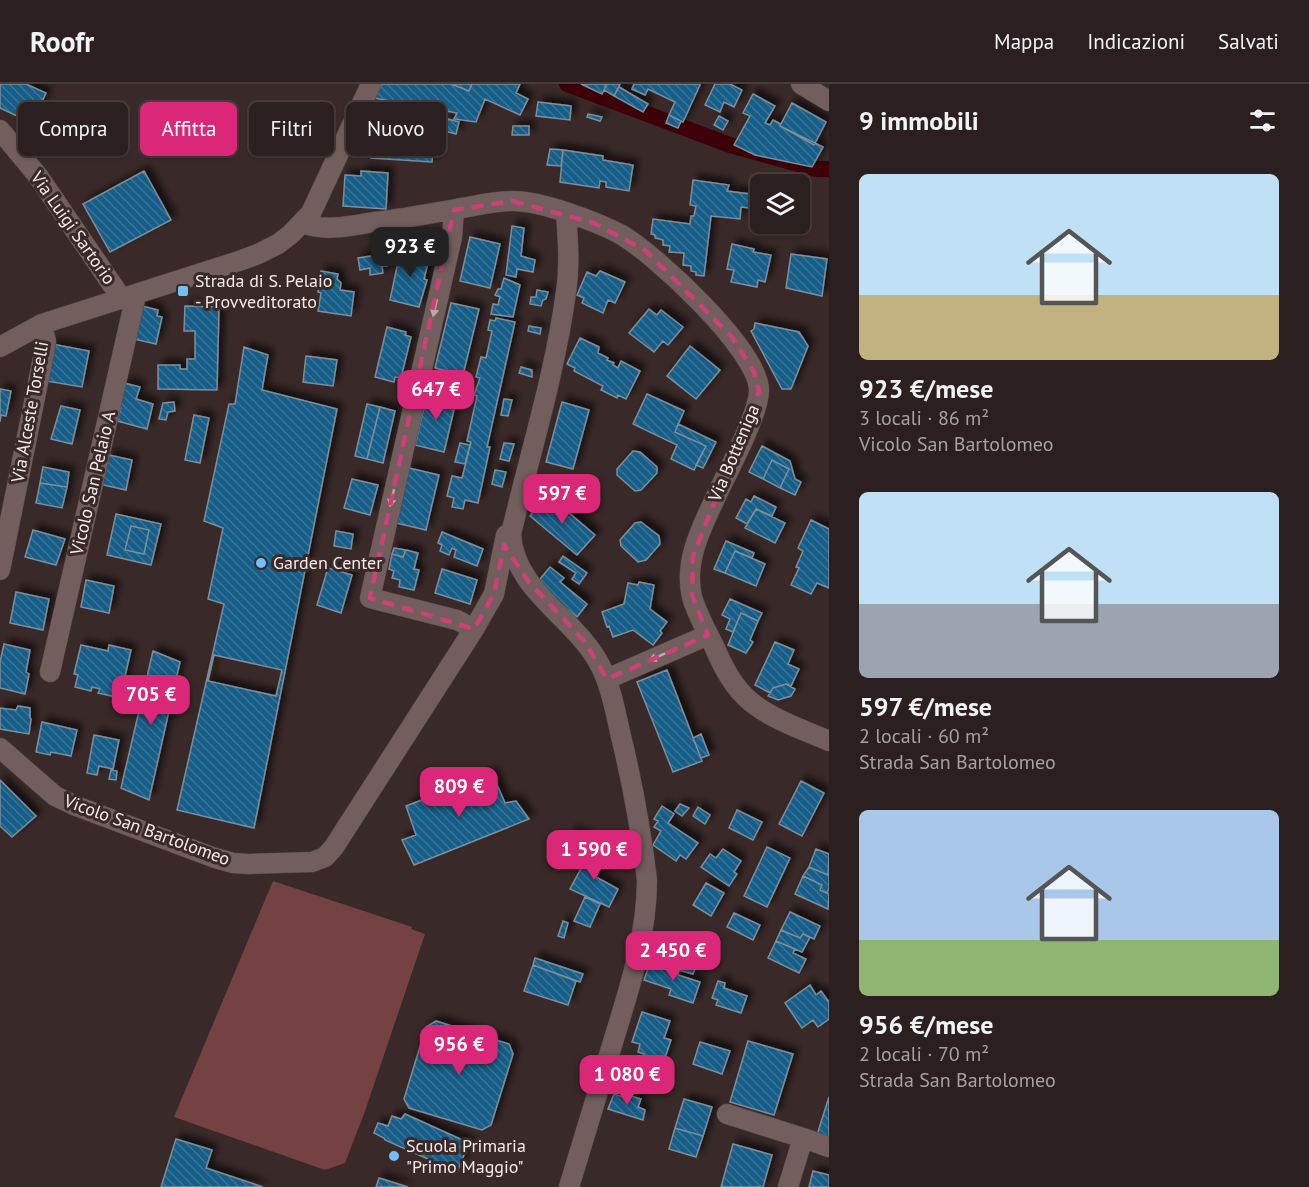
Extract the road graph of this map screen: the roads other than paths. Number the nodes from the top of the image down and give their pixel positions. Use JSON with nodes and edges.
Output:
{"nodes":[{"id":1,"x":371,"y":84,"type":"edge"},
{"id":2,"x":801,"y":84,"type":"edge"},
{"id":3,"x":829,"y":101,"type":"edge"},
{"id":4,"x":0,"y":130,"type":"edge"},
{"id":5,"x":454,"y":210,"type":"junction"},
{"id":6,"x":566,"y":214,"type":"junction"},
{"id":7,"x":302,"y":223,"type":"junction"},
{"id":8,"x":129,"y":297,"type":"junction"},
{"id":9,"x":42,"y":324,"type":"junction"},
{"id":10,"x":0,"y":346,"type":"edge"},
{"id":11,"x":514,"y":521,"type":"junction"},
{"id":12,"x":0,"y":570,"type":"edge"},
{"id":13,"x":474,"y":629,"type":"junction"},
{"id":14,"x":708,"y":635,"type":"junction"},
{"id":15,"x":50,"y":672,"type":"dead end"},
{"id":16,"x":607,"y":679,"type":"junction"},
{"id":17,"x":829,"y":741,"type":"edge"},
{"id":18,"x":0,"y":748,"type":"edge"},
{"id":19,"x":728,"y":1114,"type":"dead end"},
{"id":20,"x":803,"y":1138,"type":"junction"},
{"id":21,"x":829,"y":1147,"type":"edge"},
{"id":22,"x":569,"y":1187,"type":"edge"},
{"id":23,"x":788,"y":1187,"type":"edge"}],
"edges":[{"from":1,"to":7,"type":"street"},
{"from":2,"to":3,"type":"street"},
{"from":4,"to":8,"type":"street","name":"Via Luigi Sartorio"},
{"from":5,"to":6,"type":"street","name":"Via Botteniga"},
{"from":5,"to":7,"type":"street","name":"Via Botteniga"},
{"from":5,"to":13,"type":"street","one_way":true},
{"from":6,"to":11,"type":"street"},
{"from":6,"to":14,"type":"street","name":"Via Botteniga"},
{"from":7,"to":8,"type":"street"},
{"from":8,"to":9,"type":"street"},
{"from":8,"to":15,"type":"street","name":"Vicolo San Pelaio A"},
{"from":9,"to":10,"type":"street"},
{"from":9,"to":12,"type":"street","name":"Via Alceste Torselli"},
{"from":11,"to":13,"type":"street","name":"Vicolo San Bartolomeo"},
{"from":11,"to":16,"type":"street"},
{"from":13,"to":18,"type":"street","name":"Vicolo San Bartolomeo"},
{"from":14,"to":16,"type":"street","one_way":true},
{"from":14,"to":17,"type":"street","name":"Via Botteniga"},
{"from":16,"to":22,"type":"street"},
{"from":19,"to":20,"type":"street"},
{"from":20,"to":21,"type":"street"},
{"from":20,"to":23,"type":"street"}]}
